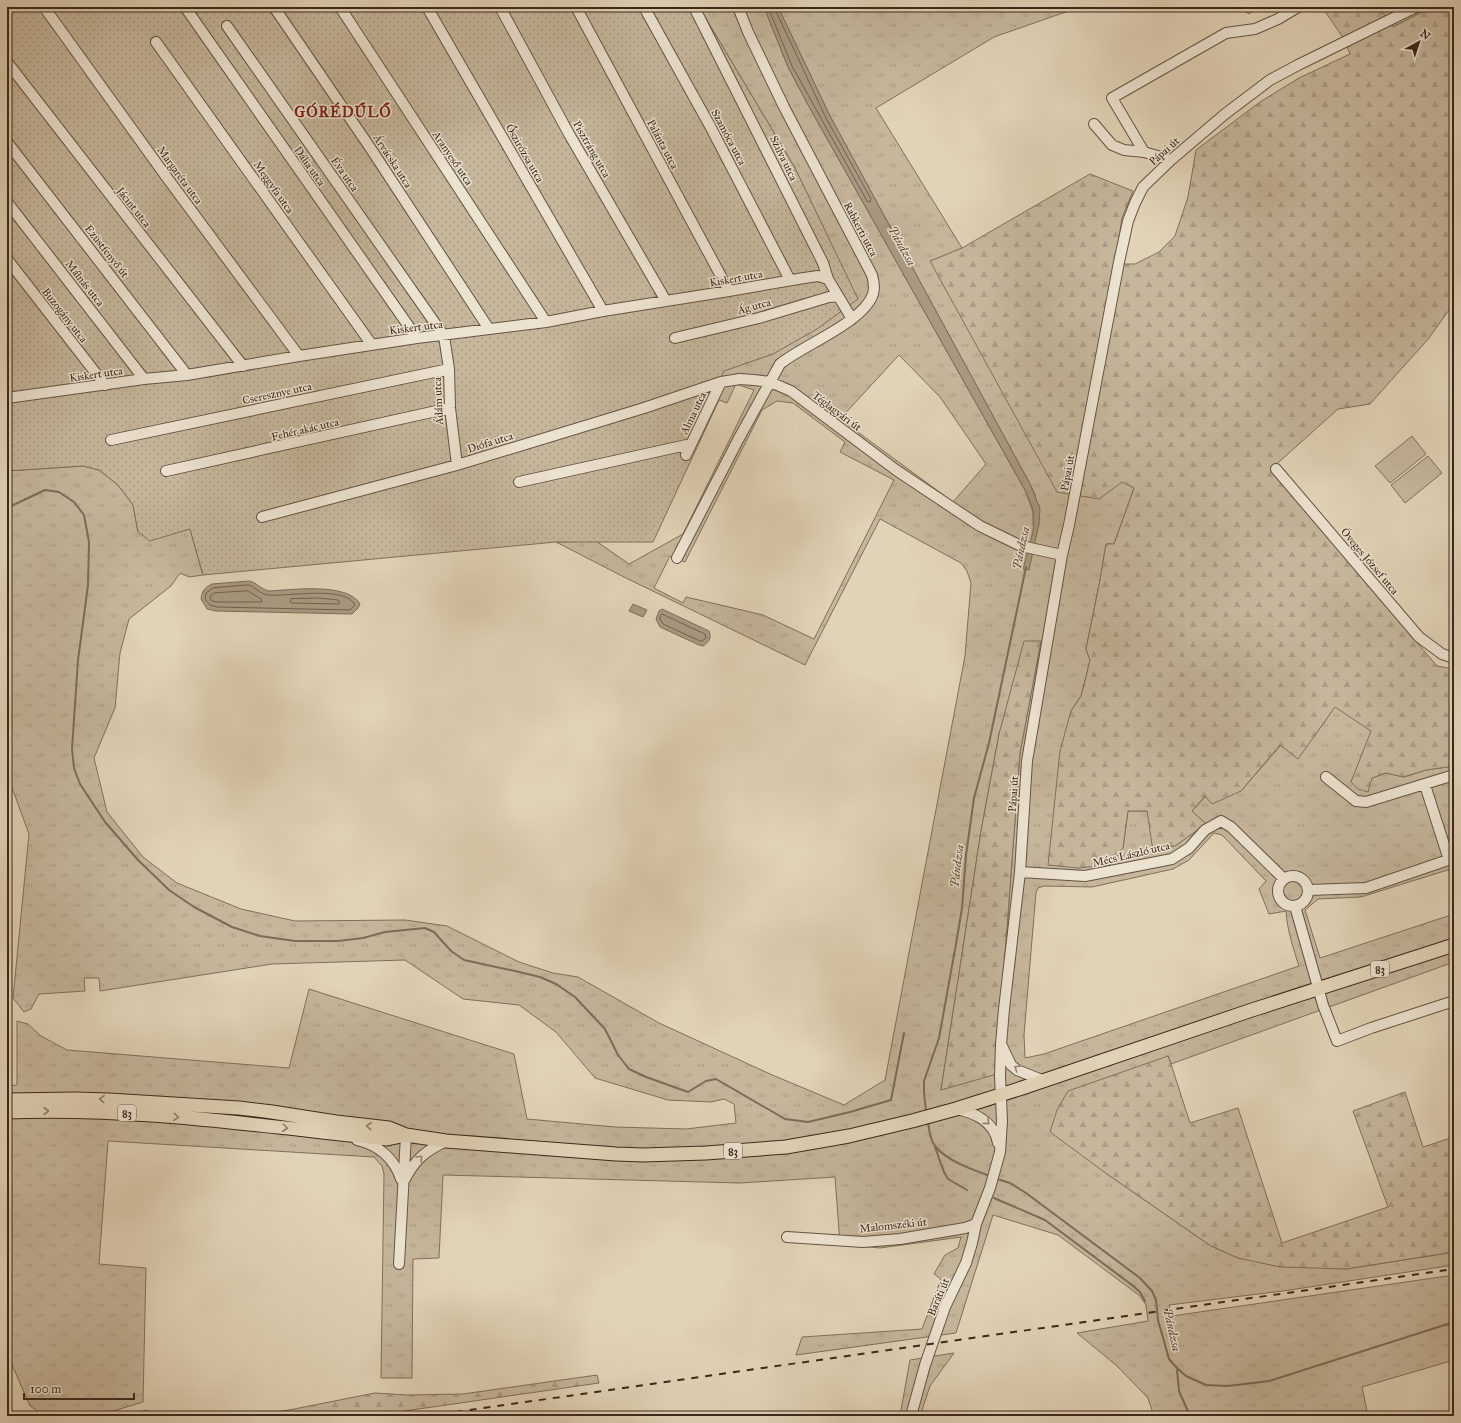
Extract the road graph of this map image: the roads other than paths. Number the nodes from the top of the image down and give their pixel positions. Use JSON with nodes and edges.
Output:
{"nodes":[{"id":1,"x":44,"y":7,"type":"edge"},
{"id":2,"x":185,"y":7,"type":"edge"},
{"id":3,"x":274,"y":7,"type":"edge"},
{"id":4,"x":340,"y":7,"type":"edge"},
{"id":5,"x":427,"y":7,"type":"edge"},
{"id":6,"x":500,"y":7,"type":"edge"},
{"id":7,"x":576,"y":7,"type":"edge"},
{"id":8,"x":644,"y":7,"type":"edge"},
{"id":9,"x":694,"y":7,"type":"edge"},
{"id":10,"x":738,"y":7,"type":"edge"},
{"id":11,"x":1298,"y":7,"type":"edge"},
{"id":12,"x":1416,"y":7,"type":"edge"},
{"id":13,"x":227,"y":26,"type":"dead end"},
{"id":14,"x":156,"y":42,"type":"dead end"},
{"id":15,"x":7,"y":62,"type":"edge"},
{"id":16,"x":1094,"y":124,"type":"dead end"},
{"id":17,"x":7,"y":142,"type":"edge"},
{"id":18,"x":1144,"y":152,"type":"junction"},
{"id":19,"x":1171,"y":160,"type":"junction"},
{"id":20,"x":7,"y":202,"type":"edge"},
{"id":21,"x":7,"y":259,"type":"edge"},
{"id":22,"x":828,"y":279,"type":"junction"},
{"id":23,"x":790,"y":280,"type":"junction"},
{"id":24,"x":728,"y":291,"type":"junction"},
{"id":25,"x":838,"y":296,"type":"junction"},
{"id":26,"x":666,"y":301,"type":"junction"},
{"id":27,"x":603,"y":311,"type":"junction"},
{"id":28,"x":852,"y":319,"type":"junction"},
{"id":29,"x":546,"y":322,"type":"junction"},
{"id":30,"x":489,"y":329,"type":"junction"},
{"id":31,"x":444,"y":336,"type":"junction"},
{"id":32,"x":417,"y":338,"type":"junction"},
{"id":33,"x":676,"y":338,"type":"dead end"},
{"id":34,"x":372,"y":345,"type":"junction"},
{"id":35,"x":299,"y":356,"type":"junction"},
{"id":36,"x":243,"y":366,"type":"junction"},
{"id":37,"x":449,"y":369,"type":"junction"},
{"id":38,"x":187,"y":375,"type":"junction"},
{"id":39,"x":144,"y":379,"type":"junction"},
{"id":40,"x":721,"y":382,"type":"junction"},
{"id":41,"x":770,"y":382,"type":"junction"},
{"id":42,"x":104,"y":386,"type":"junction"},
{"id":43,"x":7,"y":398,"type":"edge"},
{"id":44,"x":450,"y":408,"type":"junction"},
{"id":45,"x":111,"y":440,"type":"dead end"},
{"id":46,"x":691,"y":444,"type":"junction"},
{"id":47,"x":686,"y":455,"type":"dead end"},
{"id":48,"x":456,"y":465,"type":"junction"},
{"id":49,"x":1276,"y":469,"type":"dead end"},
{"id":50,"x":166,"y":471,"type":"dead end"},
{"id":51,"x":519,"y":482,"type":"dead end"},
{"id":52,"x":262,"y":517,"type":"dead end"},
{"id":53,"x":1062,"y":555,"type":"junction"},
{"id":54,"x":676,"y":558,"type":"dead end"},
{"id":55,"x":1454,"y":658,"type":"edge"},
{"id":56,"x":1454,"y":775,"type":"edge"},
{"id":57,"x":1326,"y":777,"type":"dead end"},
{"id":58,"x":1425,"y":785,"type":"junction"},
{"id":59,"x":1452,"y":859,"type":"edge"},
{"id":60,"x":1020,"y":872,"type":"junction"},
{"id":61,"x":1284,"y":878,"type":"junction"},
{"id":62,"x":1308,"y":890,"type":"junction"},
{"id":63,"x":1295,"y":906,"type":"junction"},
{"id":64,"x":1454,"y":945,"type":"edge"},
{"id":65,"x":1318,"y":988,"type":"junction"},
{"id":66,"x":1454,"y":1001,"type":"edge"},
{"id":67,"x":1001,"y":1045,"type":"junction"},
{"id":68,"x":1042,"y":1080,"type":"junction"},
{"id":69,"x":1002,"y":1095,"type":"junction"},
{"id":70,"x":7,"y":1100,"type":"edge"},
{"id":71,"x":953,"y":1110,"type":"junction"},
{"id":72,"x":7,"y":1112,"type":"edge"},
{"id":73,"x":338,"y":1134,"type":"junction"},
{"id":74,"x":406,"y":1135,"type":"junction"},
{"id":75,"x":446,"y":1141,"type":"junction"},
{"id":76,"x":1000,"y":1152,"type":"junction"},
{"id":77,"x":403,"y":1185,"type":"junction"},
{"id":78,"x":976,"y":1224,"type":"junction"},
{"id":79,"x":788,"y":1237,"type":"dead end"},
{"id":80,"x":399,"y":1264,"type":"dead end"},
{"id":81,"x":911,"y":1416,"type":"edge"}],
"edges":[{"from":1,"to":35,"type":"street","name":"Margaréta utca"},
{"from":2,"to":32,"type":"street","name":"Dália utca"},
{"from":3,"to":30,"type":"street","name":"Árvácska utca"},
{"from":4,"to":29,"type":"street","name":"Aranyeső utca"},
{"from":5,"to":27,"type":"street","name":"Őszirózsa utca"},
{"from":6,"to":26,"type":"street","name":"Pisztráng utca"},
{"from":7,"to":24,"type":"street","name":"Palánta utca"},
{"from":8,"to":23,"type":"street","name":"Szamóca utca"},
{"from":9,"to":22,"type":"street","name":"Szilva utca"},
{"from":10,"to":28,"type":"street","name":"Rabkerti utca"},
{"from":11,"to":18,"type":"street"},
{"from":12,"to":19,"type":"street","name":"Pápai út"},
{"from":13,"to":31,"type":"street","name":"Éva utca"},
{"from":14,"to":34,"type":"street","name":"Meggyfa utca"},
{"from":15,"to":36,"type":"street","name":"Jácint utca"},
{"from":16,"to":18,"type":"street"},
{"from":17,"to":38,"type":"street","name":"Ezüstfenyő út"},
{"from":18,"to":19,"type":"street"},
{"from":19,"to":53,"type":"street","name":"Pápai út"},
{"from":20,"to":39,"type":"street","name":"Málnás utca"},
{"from":21,"to":42,"type":"street","name":"Buzogány utca"},
{"from":22,"to":23,"type":"street","name":"Kiskert utca"},
{"from":22,"to":25,"type":"street","name":"Szilva utca"},
{"from":23,"to":24,"type":"street","name":"Kiskert utca"},
{"from":24,"to":26,"type":"street","name":"Kiskert utca"},
{"from":25,"to":28,"type":"street","name":"Szilva utca"},
{"from":25,"to":33,"type":"street","name":"Ág utca"},
{"from":26,"to":27,"type":"street","name":"Kiskert utca"},
{"from":27,"to":29,"type":"street","name":"Kiskert utca"},
{"from":28,"to":41,"type":"street","name":"Rabkerti utca"},
{"from":29,"to":30,"type":"street","name":"Kiskert utca"},
{"from":30,"to":31,"type":"street","name":"Kiskert utca"},
{"from":31,"to":32,"type":"street","name":"Kiskert utca"},
{"from":31,"to":37,"type":"street","name":"Ádám utca"},
{"from":32,"to":34,"type":"street","name":"Kiskert utca"},
{"from":34,"to":35,"type":"street","name":"Kiskert utca"},
{"from":35,"to":36,"type":"street","name":"Kiskert utca"},
{"from":36,"to":38,"type":"street","name":"Kiskert utca"},
{"from":37,"to":44,"type":"street","name":"Ádám utca"},
{"from":37,"to":45,"type":"street","name":"Cseresznye utca"},
{"from":38,"to":39,"type":"street","name":"Kiskert utca"},
{"from":39,"to":42,"type":"street","name":"Kiskert utca"},
{"from":40,"to":41,"type":"street"},
{"from":40,"to":46,"type":"street","name":"Alma utca"},
{"from":40,"to":48,"type":"street","name":"Diófa utca"},
{"from":41,"to":53,"type":"street","name":"Téglagyári út"},
{"from":41,"to":54,"type":"street"},
{"from":42,"to":43,"type":"street","name":"Kiskert utca"},
{"from":44,"to":48,"type":"street","name":"Ádám utca"},
{"from":44,"to":50,"type":"street","name":"Fehér akác utca"},
{"from":46,"to":47,"type":"street","name":"Alma utca"},
{"from":46,"to":51,"type":"street"},
{"from":48,"to":52,"type":"street","name":"Diófa utca"},
{"from":49,"to":55,"type":"street","name":"Öveges József utca"},
{"from":53,"to":60,"type":"street","name":"Pápai út"},
{"from":56,"to":58,"type":"street"},
{"from":57,"to":58,"type":"street"},
{"from":58,"to":59,"type":"street"},
{"from":59,"to":62,"type":"street"},
{"from":60,"to":61,"type":"street","name":"Mécs László utca"},
{"from":60,"to":67,"type":"street","name":"Pápai út"},
{"from":61,"to":62,"type":"street"},
{"from":61,"to":63,"type":"street"},
{"from":62,"to":63,"type":"street"},
{"from":63,"to":65,"type":"street"},
{"from":64,"to":65,"type":"main road","number":"83"},
{"from":65,"to":66,"type":"street"},
{"from":65,"to":68,"type":"main road","number":"83"},
{"from":68,"to":67,"type":"street","one_way":true},
{"from":67,"to":69,"type":"street","name":"Pápai út"},
{"from":68,"to":69,"type":"main road","number":"83"},
{"from":69,"to":71,"type":"main road","number":"83"},
{"from":69,"to":76,"type":"street","name":"Pápai út"},
{"from":74,"to":70,"type":"main road","number":"83","one_way":true},
{"from":71,"to":75,"type":"main road","number":"83"},
{"from":71,"to":76,"type":"street","one_way":true},
{"from":72,"to":73,"type":"main road","number":"83","one_way":true},
{"from":73,"to":74,"type":"main road","number":"83"},
{"from":73,"to":77,"type":"street"},
{"from":74,"to":75,"type":"main road","number":"83"},
{"from":74,"to":77,"type":"street"},
{"from":77,"to":75,"type":"street","one_way":true},
{"from":76,"to":78,"type":"street","name":"Baráti út"},
{"from":77,"to":80,"type":"street"},
{"from":78,"to":79,"type":"street","name":"Malomszéki út"},
{"from":78,"to":81,"type":"street","name":"Baráti út"}]}
